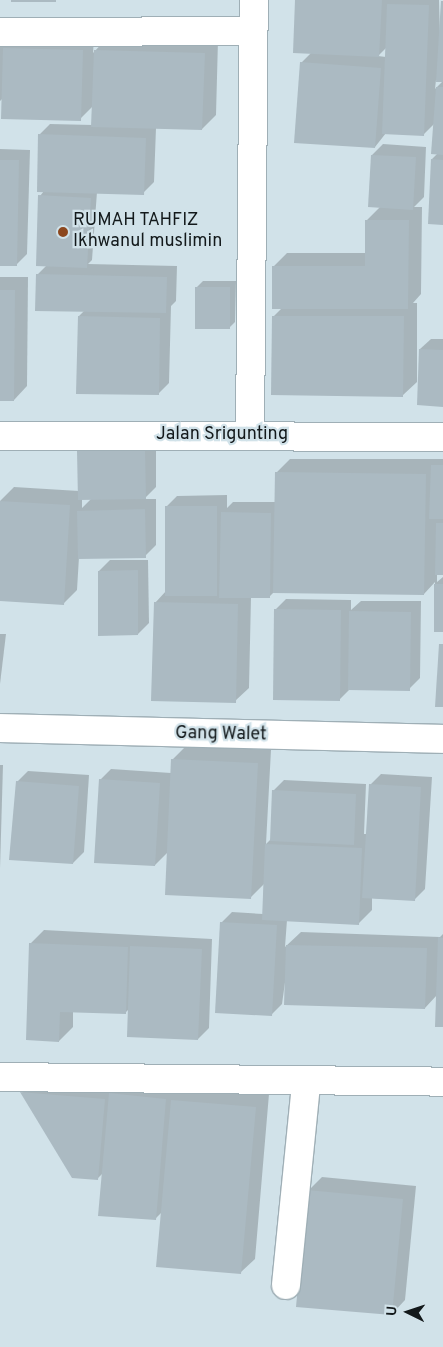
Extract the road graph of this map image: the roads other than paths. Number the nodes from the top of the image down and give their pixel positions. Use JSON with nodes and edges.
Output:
{"nodes":[{"id":1,"x":254,"y":0,"type":"edge"},
{"id":2,"x":253,"y":31,"type":"junction"},
{"id":3,"x":0,"y":32,"type":"edge"},
{"id":4,"x":250,"y":434,"type":"junction"},
{"id":5,"x":0,"y":436,"type":"edge"},
{"id":6,"x":443,"y":437,"type":"edge"},
{"id":7,"x":0,"y":728,"type":"edge"},
{"id":8,"x":443,"y":739,"type":"edge"},
{"id":9,"x":0,"y":1077,"type":"edge"},
{"id":10,"x":443,"y":1082,"type":"edge"},
{"id":11,"x":306,"y":1083,"type":"junction"},
{"id":12,"x":286,"y":1285,"type":"dead end"}],
"edges":[{"from":1,"to":2,"type":"street"},
{"from":2,"to":3,"type":"street"},
{"from":2,"to":4,"type":"street"},
{"from":4,"to":5,"type":"street","name":"Jalan Srigunting"},
{"from":4,"to":6,"type":"street","name":"Jalan Srigunting"},
{"from":7,"to":8,"type":"street","name":"Gang Walet"},
{"from":9,"to":11,"type":"street"},
{"from":10,"to":11,"type":"street"},
{"from":11,"to":12,"type":"street"}]}
